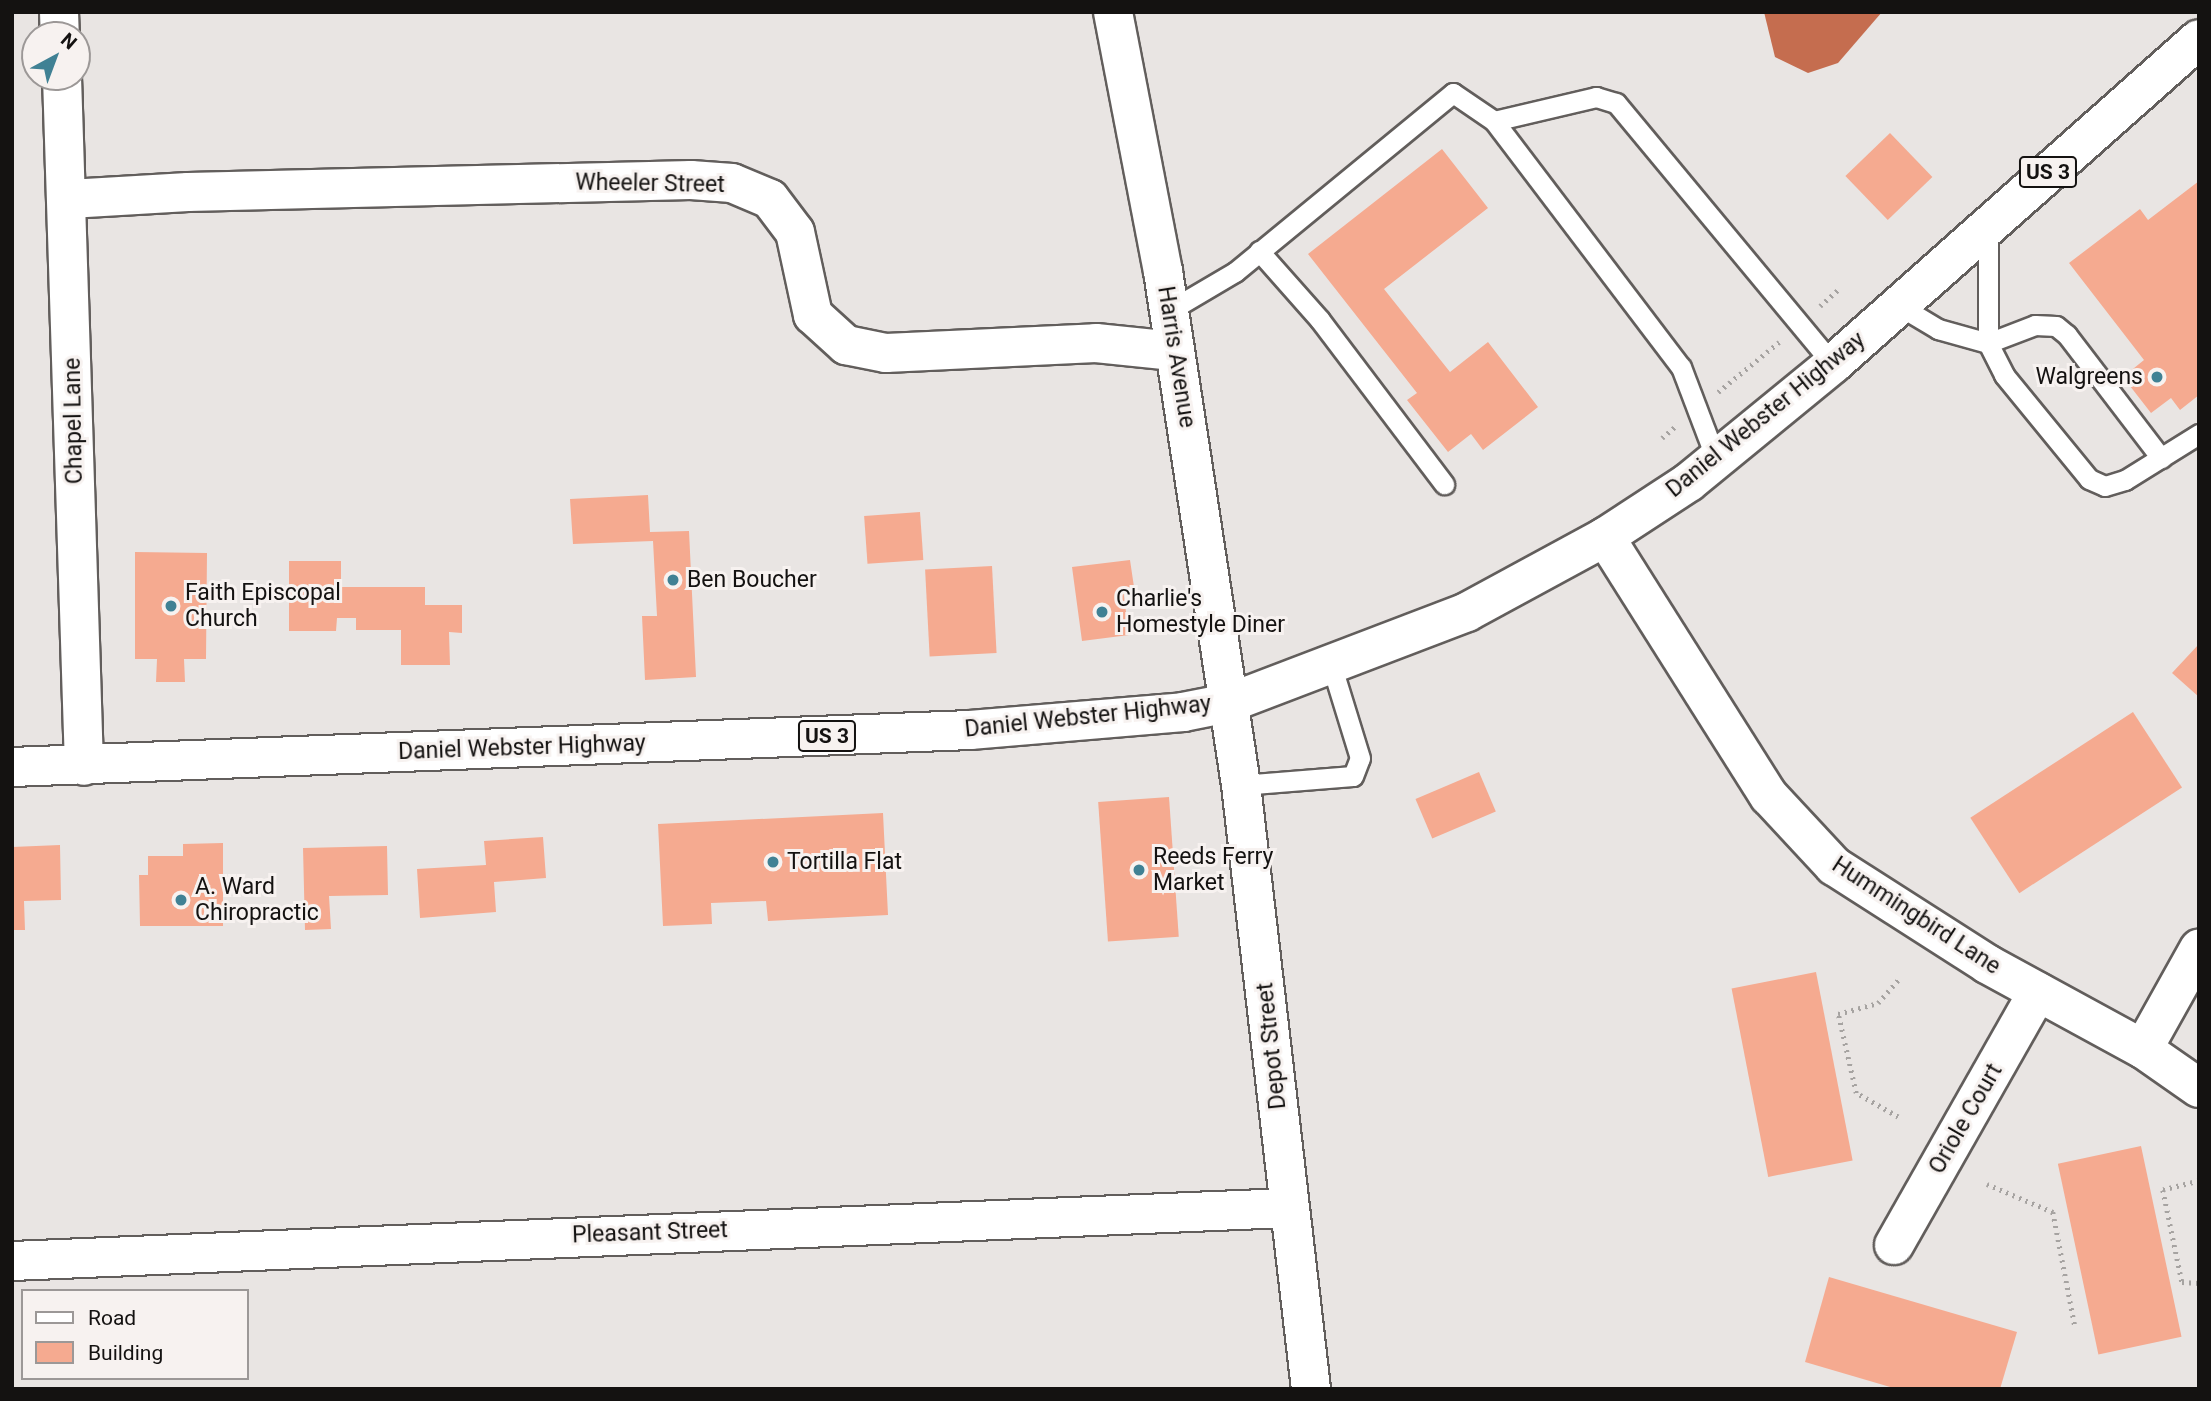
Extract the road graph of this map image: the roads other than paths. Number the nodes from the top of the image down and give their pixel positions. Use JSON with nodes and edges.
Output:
{"nodes":[{"id":1,"x":1113,"y":12,"type":"edge"},
{"id":2,"x":2199,"y":39,"type":"edge"},
{"id":3,"x":63,"y":91,"type":"edge"},
{"id":4,"x":1494,"y":121,"type":"junction"},
{"id":5,"x":69,"y":199,"type":"junction"},
{"id":6,"x":1988,"y":226,"type":"junction"},
{"id":7,"x":1259,"y":251,"type":"junction"},
{"id":8,"x":1898,"y":305,"type":"junction"},
{"id":9,"x":1167,"y":312,"type":"junction"},
{"id":10,"x":1988,"y":343,"type":"junction"},
{"id":11,"x":1174,"y":351,"type":"junction"},
{"id":12,"x":1833,"y":364,"type":"junction"},
{"id":13,"x":2199,"y":434,"type":"edge"},
{"id":14,"x":2161,"y":458,"type":"junction"},
{"id":15,"x":1717,"y":462,"type":"junction"},
{"id":16,"x":1444,"y":484,"type":"dead end"},
{"id":17,"x":1605,"y":537,"type":"junction"},
{"id":18,"x":1332,"y":667,"type":"junction"},
{"id":19,"x":1229,"y":703,"type":"junction"},
{"id":20,"x":84,"y":766,"type":"junction"},
{"id":21,"x":12,"y":767,"type":"edge"},
{"id":22,"x":1241,"y":785,"type":"junction"},
{"id":23,"x":2199,"y":949,"type":"edge"},
{"id":24,"x":2038,"y":992,"type":"junction"},
{"id":25,"x":2143,"y":1049,"type":"junction"},
{"id":26,"x":2199,"y":1088,"type":"edge"},
{"id":27,"x":1287,"y":1208,"type":"junction"},
{"id":28,"x":1894,"y":1245,"type":"dead end"},
{"id":29,"x":12,"y":1261,"type":"edge"},
{"id":30,"x":1311,"y":1389,"type":"edge"}],
"edges":[{"from":1,"to":9,"type":"street","name":"Harris Avenue"},
{"from":2,"to":6,"type":"street","name":"Daniel Webster Highway","number":"US 3"},
{"from":3,"to":5,"type":"street","name":"Chapel Lane"},
{"from":4,"to":7,"type":"lane"},
{"from":4,"to":12,"type":"lane"},
{"from":4,"to":15,"type":"lane"},
{"from":5,"to":11,"type":"street","name":"Wheeler Street"},
{"from":5,"to":20,"type":"street","name":"Chapel Lane"},
{"from":6,"to":8,"type":"street","name":"Daniel Webster Highway","number":"US 3"},
{"from":6,"to":10,"type":"lane"},
{"from":7,"to":9,"type":"lane"},
{"from":7,"to":16,"type":"lane"},
{"from":8,"to":10,"type":"lane"},
{"from":8,"to":12,"type":"street","name":"Daniel Webster Highway","number":"US 3"},
{"from":9,"to":11,"type":"street","name":"Harris Avenue"},
{"from":10,"to":14,"type":"lane"},
{"from":10,"to":14,"type":"lane"},
{"from":11,"to":19,"type":"street","name":"Harris Avenue"},
{"from":12,"to":15,"type":"street","name":"Daniel Webster Highway","number":"US 3"},
{"from":13,"to":14,"type":"lane"},
{"from":15,"to":17,"type":"street","name":"Daniel Webster Highway","number":"US 3"},
{"from":17,"to":18,"type":"street","name":"Daniel Webster Highway","number":"US 3"},
{"from":17,"to":24,"type":"street","name":"Hummingbird Lane"},
{"from":18,"to":19,"type":"street","name":"Daniel Webster Highway","number":"US 3"},
{"from":18,"to":22,"type":"lane"},
{"from":19,"to":20,"type":"street","name":"Daniel Webster Highway","number":"US 3"},
{"from":19,"to":22,"type":"street","name":"Depot Street"},
{"from":20,"to":21,"type":"street","name":"Daniel Webster Highway","number":"US 3"},
{"from":22,"to":27,"type":"street","name":"Depot Street"},
{"from":23,"to":25,"type":"street"},
{"from":24,"to":25,"type":"street","name":"Hummingbird Lane"},
{"from":24,"to":28,"type":"street","name":"Oriole Court"},
{"from":25,"to":26,"type":"street","name":"Hummingbird Lane"},
{"from":27,"to":29,"type":"street","name":"Pleasant Street"},
{"from":27,"to":30,"type":"street","name":"Depot Street"}]}
